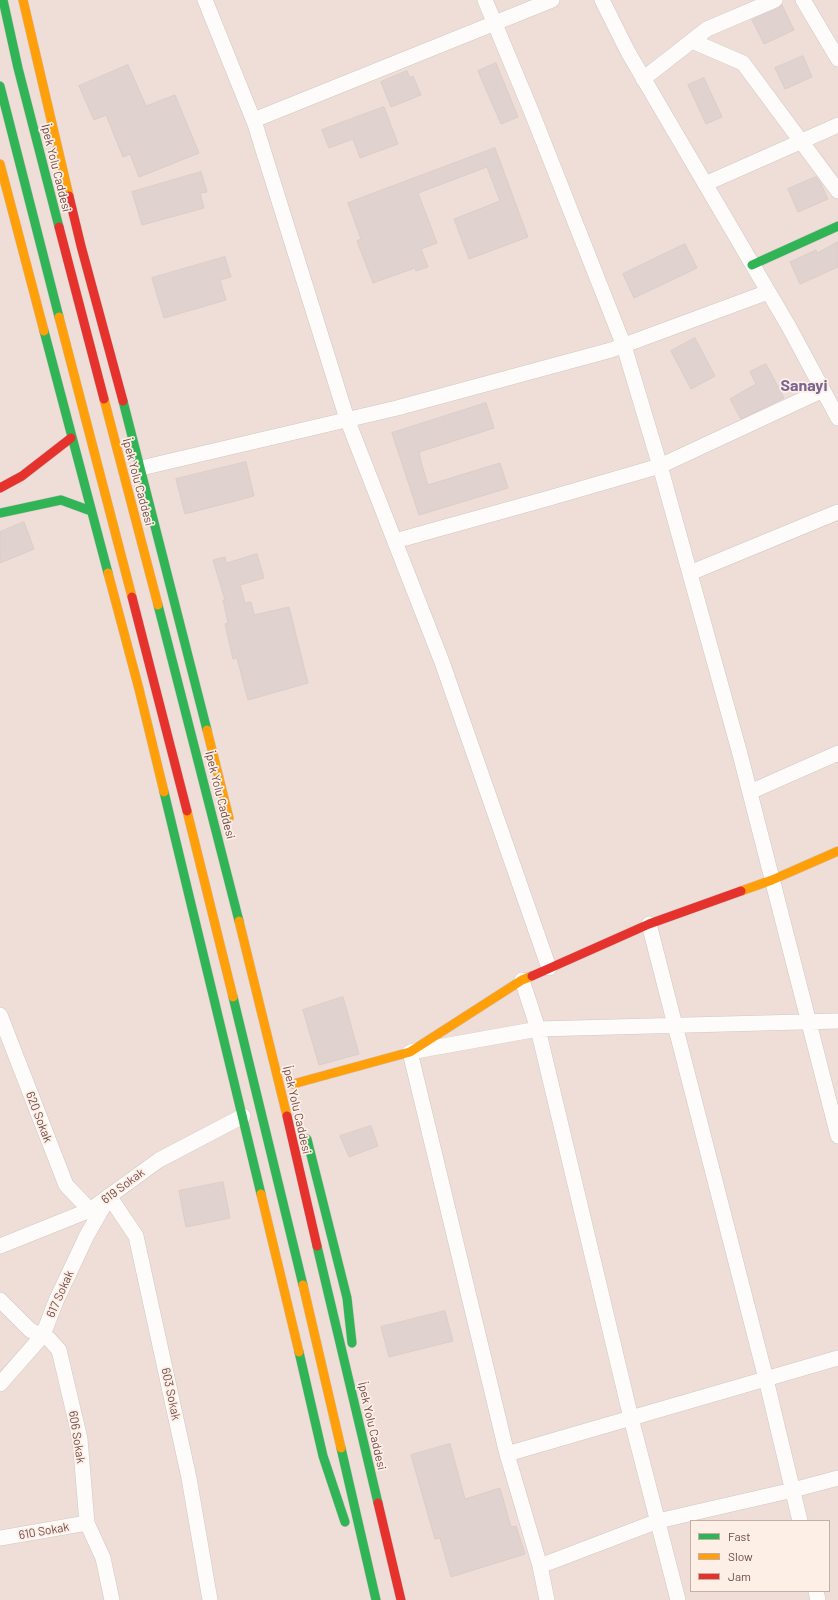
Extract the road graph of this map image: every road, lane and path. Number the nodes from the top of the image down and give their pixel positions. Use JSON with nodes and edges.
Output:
{"nodes":[{"id":1,"x":3,"y":0,"type":"edge"},
{"id":2,"x":23,"y":0,"type":"edge"},
{"id":3,"x":205,"y":0,"type":"edge"},
{"id":4,"x":485,"y":0,"type":"edge"},
{"id":5,"x":552,"y":0,"type":"edge"},
{"id":6,"x":602,"y":0,"type":"edge"},
{"id":7,"x":775,"y":0,"type":"edge"},
{"id":8,"x":803,"y":0,"type":"edge"},
{"id":9,"x":495,"y":22,"type":"junction"},
{"id":10,"x":692,"y":41,"type":"junction"},
{"id":11,"x":838,"y":58,"type":"edge"},
{"id":12,"x":643,"y":79,"type":"junction"},
{"id":13,"x":0,"y":86,"type":"edge"},
{"id":14,"x":254,"y":120,"type":"junction"},
{"id":15,"x":838,"y":125,"type":"edge"},
{"id":16,"x":800,"y":142,"type":"junction"},
{"id":17,"x":0,"y":164,"type":"edge"},
{"id":18,"x":705,"y":184,"type":"junction"},
{"id":19,"x":838,"y":191,"type":"edge"},
{"id":20,"x":838,"y":226,"type":"edge"},
{"id":21,"x":752,"y":265,"type":"junction"},
{"id":22,"x":768,"y":292,"type":"junction"},
{"id":23,"x":624,"y":346,"type":"junction"},
{"id":24,"x":823,"y":390,"type":"junction"},
{"id":25,"x":838,"y":418,"type":"edge"},
{"id":26,"x":348,"y":420,"type":"junction"},
{"id":27,"x":71,"y":438,"type":"junction"},
{"id":28,"x":660,"y":466,"type":"junction"},
{"id":29,"x":141,"y":468,"type":"junction"},
{"id":30,"x":0,"y":488,"type":"edge"},
{"id":31,"x":91,"y":511,"type":"junction"},
{"id":32,"x":838,"y":512,"type":"edge"},
{"id":33,"x":0,"y":514,"type":"edge"},
{"id":34,"x":395,"y":541,"type":"junction"},
{"id":35,"x":690,"y":573,"type":"junction"},
{"id":36,"x":838,"y":753,"type":"edge"},
{"id":37,"x":750,"y":792,"type":"junction"},
{"id":38,"x":231,"y":827,"type":"dead end"},
{"id":39,"x":838,"y":851,"type":"edge"},
{"id":40,"x":772,"y":880,"type":"junction"},
{"id":41,"x":649,"y":924,"type":"junction"},
{"id":42,"x":549,"y":968,"type":"junction"},
{"id":43,"x":522,"y":980,"type":"junction"},
{"id":44,"x":0,"y":1015,"type":"edge"},
{"id":45,"x":808,"y":1021,"type":"junction"},
{"id":46,"x":838,"y":1021,"type":"edge"},
{"id":47,"x":676,"y":1025,"type":"junction"},
{"id":48,"x":538,"y":1029,"type":"junction"},
{"id":49,"x":410,"y":1052,"type":"junction"},
{"id":50,"x":294,"y":1084,"type":"dead end"},
{"id":51,"x":243,"y":1116,"type":"junction"},
{"id":52,"x":305,"y":1130,"type":"dead end"},
{"id":53,"x":838,"y":1136,"type":"edge"},
{"id":54,"x":109,"y":1196,"type":"junction"},
{"id":55,"x":90,"y":1210,"type":"junction"},
{"id":56,"x":0,"y":1246,"type":"edge"},
{"id":57,"x":0,"y":1300,"type":"edge"},
{"id":58,"x":42,"y":1335,"type":"junction"},
{"id":59,"x":838,"y":1358,"type":"edge"},
{"id":60,"x":766,"y":1379,"type":"junction"},
{"id":61,"x":0,"y":1384,"type":"edge"},
{"id":62,"x":631,"y":1418,"type":"junction"},
{"id":63,"x":363,"y":1440,"type":"junction"},
{"id":64,"x":507,"y":1454,"type":"junction"},
{"id":65,"x":838,"y":1478,"type":"edge"},
{"id":66,"x":793,"y":1490,"type":"junction"},
{"id":67,"x":658,"y":1520,"type":"junction"},
{"id":68,"x":800,"y":1520,"type":"edge"},
{"id":69,"x":87,"y":1523,"type":"junction"},
{"id":70,"x":348,"y":1531,"type":"dead end"},
{"id":71,"x":0,"y":1536,"type":"edge"},
{"id":72,"x":357,"y":1558,"type":"dead end"},
{"id":73,"x":540,"y":1566,"type":"junction"},
{"id":74,"x":112,"y":1600,"type":"edge"},
{"id":75,"x":210,"y":1600,"type":"edge"},
{"id":76,"x":372,"y":1600,"type":"edge"},
{"id":77,"x":376,"y":1600,"type":"edge"},
{"id":78,"x":401,"y":1600,"type":"edge"},
{"id":79,"x":547,"y":1600,"type":"edge"},
{"id":80,"x":678,"y":1600,"type":"edge"}],
"edges":[{"from":1,"to":63,"type":"main road","name":"İpek Yolu Caddesi"},
{"from":2,"to":29,"type":"main road"},
{"from":3,"to":14,"type":"street"},
{"from":4,"to":9,"type":"street"},
{"from":5,"to":9,"type":"street"},
{"from":6,"to":12,"type":"street"},
{"from":7,"to":10,"type":"street"},
{"from":8,"to":11,"type":"street"},
{"from":9,"to":14,"type":"street"},
{"from":9,"to":23,"type":"street"},
{"from":10,"to":12,"type":"street"},
{"from":10,"to":16,"type":"street"},
{"from":12,"to":18,"type":"street"},
{"from":13,"to":77,"type":"main road"},
{"from":14,"to":26,"type":"street"},
{"from":15,"to":16,"type":"street"},
{"from":16,"to":18,"type":"street"},
{"from":16,"to":19,"type":"street"},
{"from":17,"to":27,"type":"main road"},
{"from":18,"to":21,"type":"street"},
{"from":20,"to":21,"type":"main road"},
{"from":21,"to":22,"type":"street"},
{"from":22,"to":23,"type":"street"},
{"from":22,"to":24,"type":"street"},
{"from":23,"to":26,"type":"street"},
{"from":23,"to":28,"type":"street"},
{"from":24,"to":25,"type":"street"},
{"from":24,"to":28,"type":"street"},
{"from":26,"to":29,"type":"street"},
{"from":26,"to":34,"type":"street"},
{"from":27,"to":30,"type":"main road"},
{"from":27,"to":31,"type":"main road"},
{"from":28,"to":34,"type":"street"},
{"from":28,"to":35,"type":"street"},
{"from":29,"to":38,"type":"main road"},
{"from":31,"to":33,"type":"main road"},
{"from":31,"to":51,"type":"main road"},
{"from":32,"to":35,"type":"street"},
{"from":34,"to":42,"type":"street"},
{"from":35,"to":37,"type":"street"},
{"from":36,"to":37,"type":"street"},
{"from":37,"to":40,"type":"street"},
{"from":39,"to":40,"type":"main road"},
{"from":40,"to":41,"type":"main road"},
{"from":40,"to":45,"type":"street"},
{"from":41,"to":42,"type":"main road"},
{"from":41,"to":47,"type":"street"},
{"from":42,"to":43,"type":"main road"},
{"from":43,"to":48,"type":"street"},
{"from":43,"to":49,"type":"main road"},
{"from":44,"to":55,"type":"street","name":"620 Sokak"},
{"from":45,"to":46,"type":"street"},
{"from":45,"to":47,"type":"street"},
{"from":45,"to":53,"type":"street"},
{"from":47,"to":48,"type":"street"},
{"from":47,"to":60,"type":"street"},
{"from":48,"to":49,"type":"street"},
{"from":48,"to":62,"type":"street"},
{"from":49,"to":50,"type":"main road"},
{"from":49,"to":64,"type":"street"},
{"from":51,"to":54,"type":"street","name":"619 Sokak"},
{"from":51,"to":70,"type":"main road"},
{"from":52,"to":63,"type":"main road"},
{"from":54,"to":55,"type":"street","name":"619 Sokak"},
{"from":54,"to":58,"type":"street","name":"617 Sokak"},
{"from":54,"to":75,"type":"street","name":"603 Sokak"},
{"from":55,"to":56,"type":"street","name":"619 Sokak"},
{"from":57,"to":58,"type":"street","name":"606 Sokak"},
{"from":58,"to":61,"type":"street","name":"617 Sokak"},
{"from":58,"to":69,"type":"street","name":"606 Sokak"},
{"from":59,"to":60,"type":"street"},
{"from":60,"to":62,"type":"street"},
{"from":60,"to":66,"type":"street"},
{"from":62,"to":64,"type":"street"},
{"from":62,"to":67,"type":"street"},
{"from":63,"to":78,"type":"main road","name":"İpek Yolu Caddesi"},
{"from":64,"to":73,"type":"street"},
{"from":65,"to":66,"type":"street"},
{"from":66,"to":67,"type":"street"},
{"from":66,"to":68,"type":"street"},
{"from":67,"to":73,"type":"street"},
{"from":67,"to":80,"type":"street"},
{"from":69,"to":71,"type":"street","name":"610 Sokak"},
{"from":69,"to":74,"type":"street","name":"606 Sokak"},
{"from":72,"to":76,"type":"main road"},
{"from":73,"to":79,"type":"street"}]}
